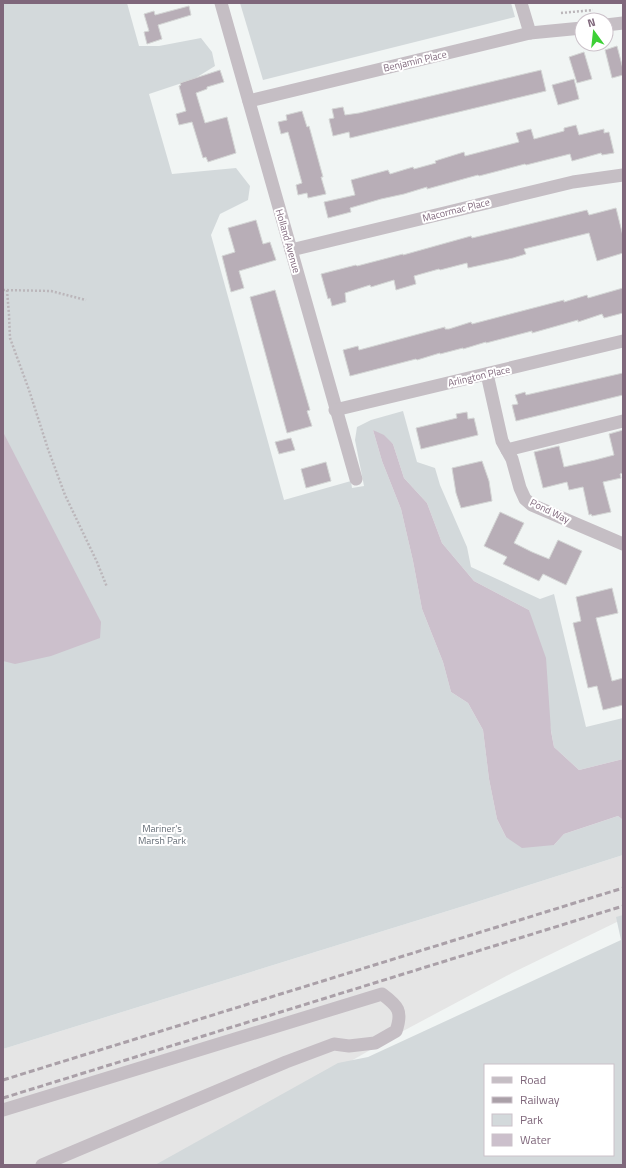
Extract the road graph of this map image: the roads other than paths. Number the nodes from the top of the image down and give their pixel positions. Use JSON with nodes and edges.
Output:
{"nodes":[{"id":1,"x":221,"y":3,"type":"edge"},
{"id":2,"x":521,"y":3,"type":"edge"},
{"id":3,"x":574,"y":29,"type":"edge"},
{"id":4,"x":530,"y":34,"type":"junction"},
{"id":5,"x":249,"y":101,"type":"junction"},
{"id":6,"x":623,"y":175,"type":"edge"},
{"id":7,"x":291,"y":250,"type":"junction"},
{"id":8,"x":623,"y":341,"type":"edge"},
{"id":9,"x":486,"y":374,"type":"junction"},
{"id":10,"x":335,"y":410,"type":"junction"},
{"id":11,"x":623,"y":421,"type":"edge"},
{"id":12,"x":507,"y":450,"type":"junction"},
{"id":13,"x":356,"y":479,"type":"dead end"},
{"id":14,"x":623,"y":544,"type":"edge"},
{"id":15,"x":3,"y":1110,"type":"edge"},
{"id":16,"x":42,"y":1165,"type":"edge"}],
"edges":[{"from":1,"to":5,"type":"street","name":"Holland Avenue"},
{"from":2,"to":4,"type":"street"},
{"from":3,"to":4,"type":"street","name":"Benjamin Place"},
{"from":4,"to":5,"type":"street","name":"Benjamin Place"},
{"from":5,"to":7,"type":"street","name":"Holland Avenue"},
{"from":6,"to":7,"type":"street","name":"Macormac Place"},
{"from":7,"to":10,"type":"street","name":"Holland Avenue"},
{"from":8,"to":9,"type":"street","name":"Arlington Place"},
{"from":9,"to":10,"type":"street","name":"Arlington Place"},
{"from":9,"to":12,"type":"street","name":"Pond Way"},
{"from":10,"to":13,"type":"street","name":"Holland Avenue"},
{"from":11,"to":12,"type":"street"},
{"from":12,"to":14,"type":"street","name":"Pond Way"},
{"from":15,"to":16,"type":"street"}]}
